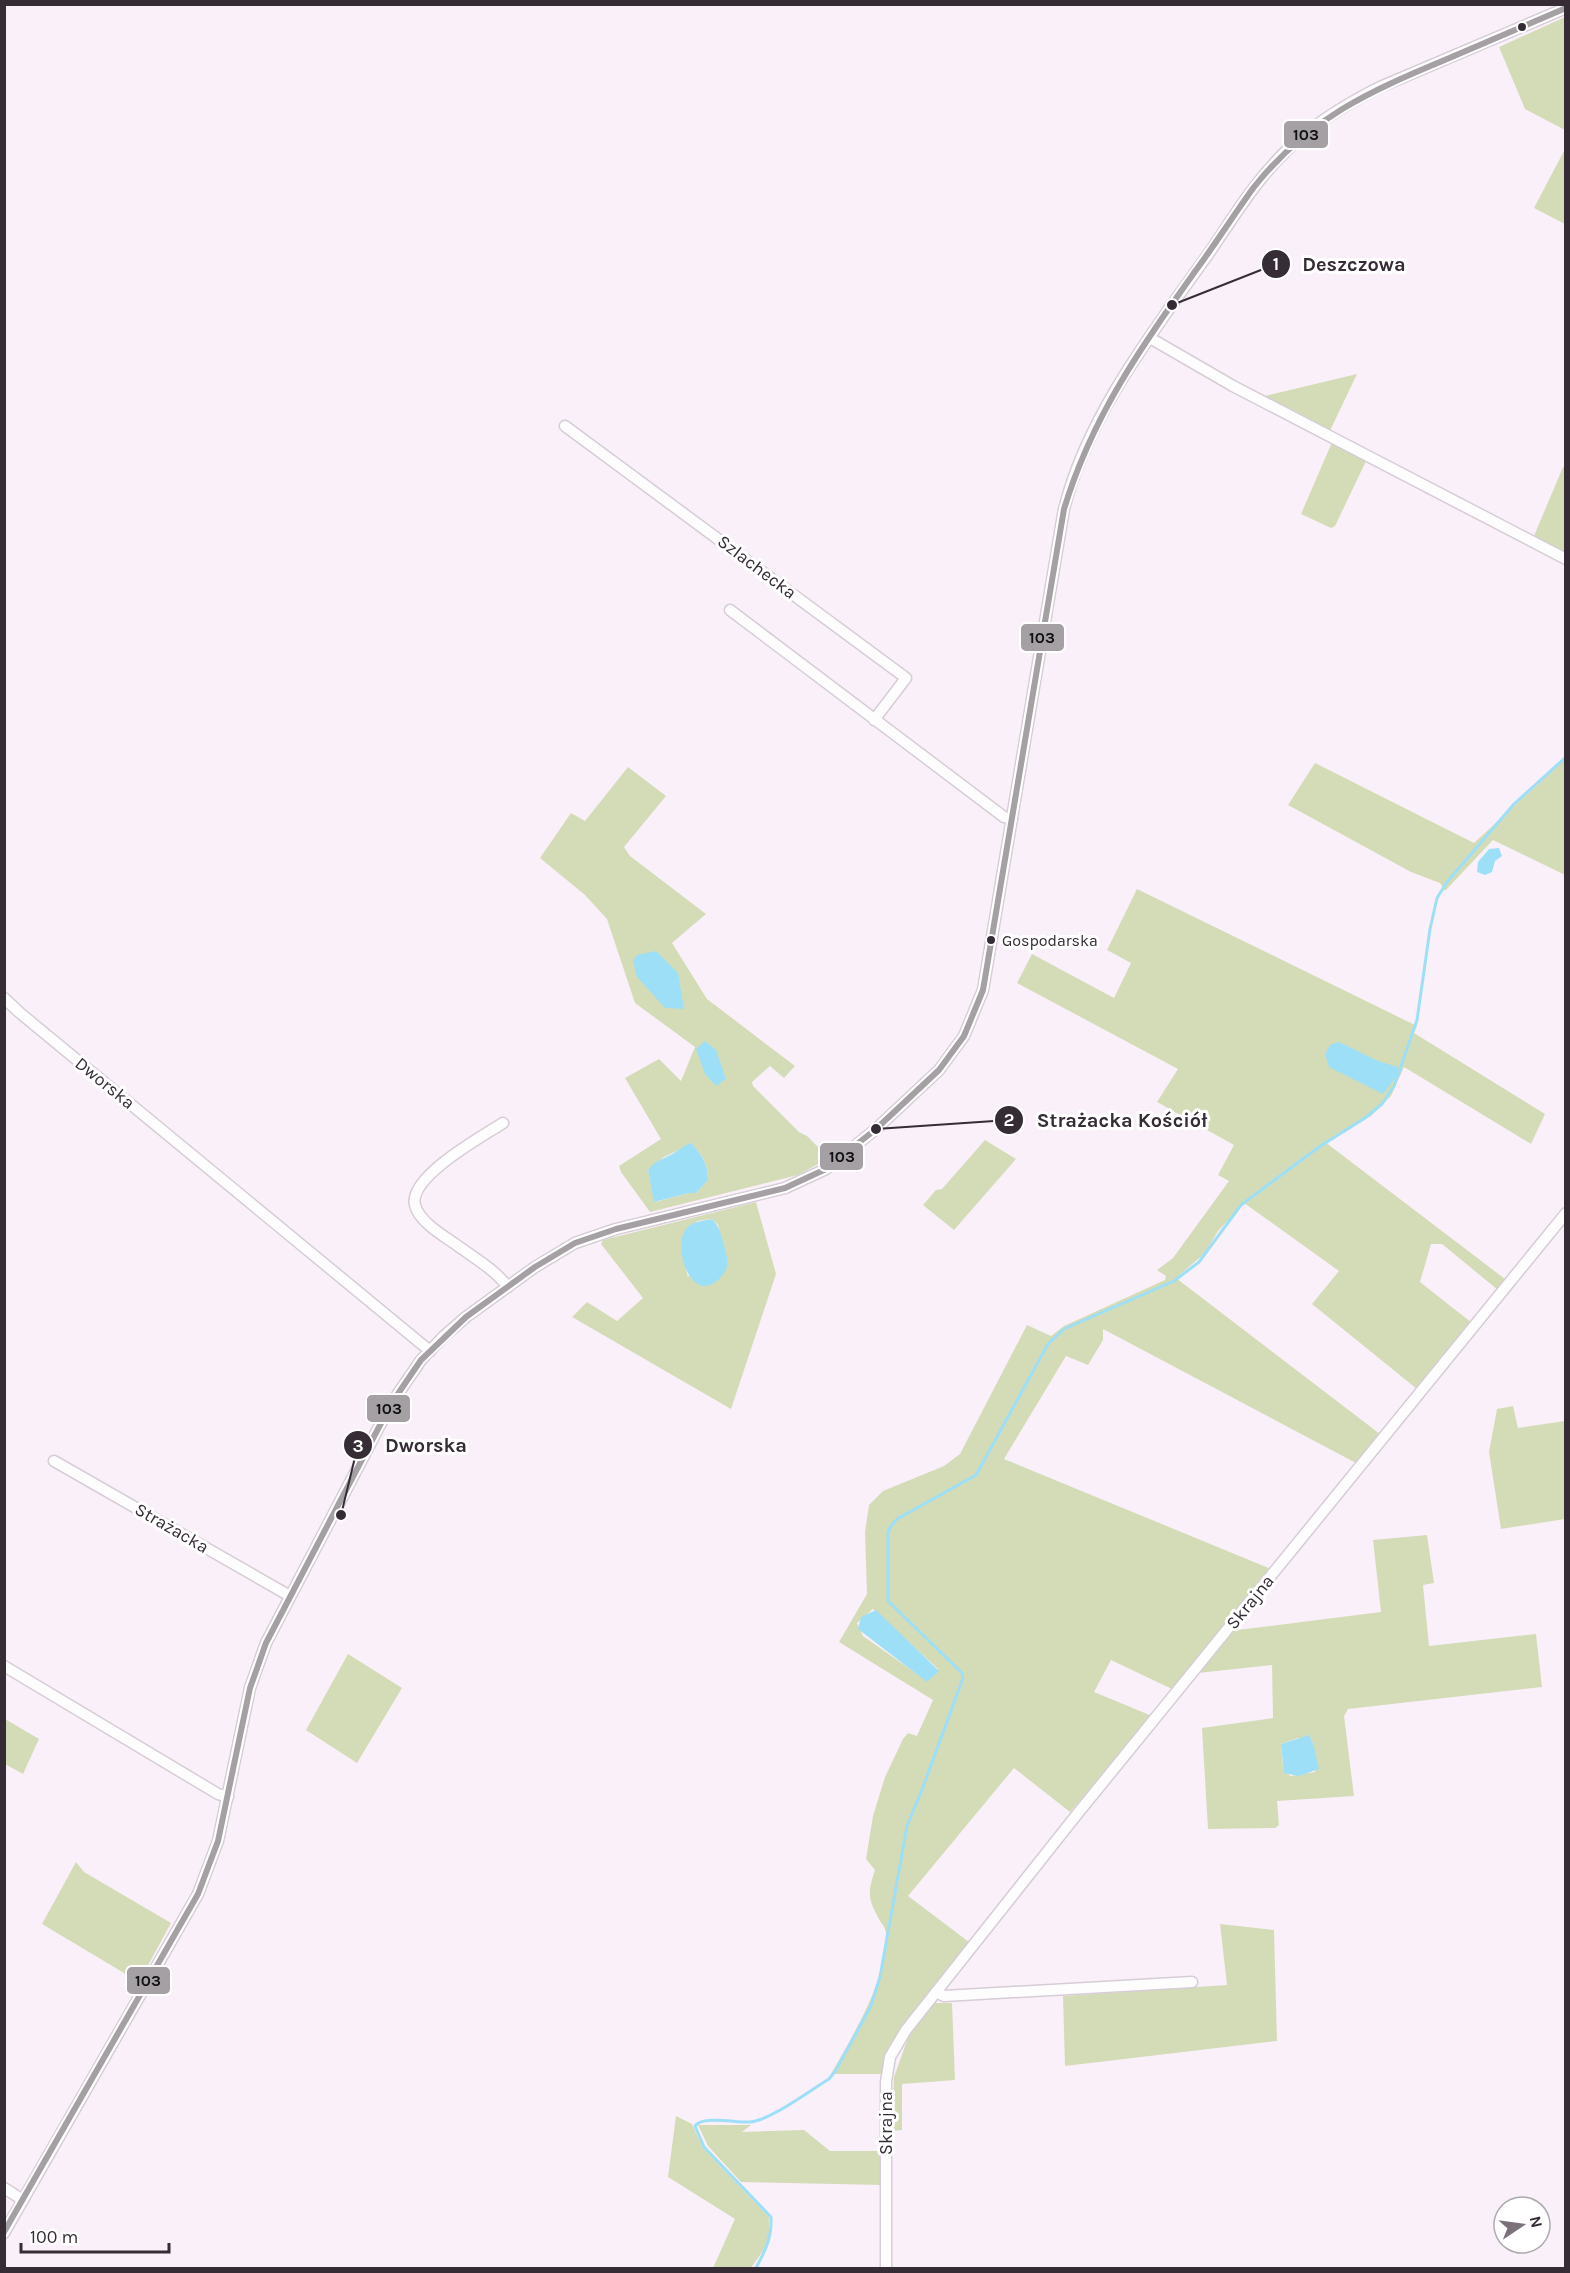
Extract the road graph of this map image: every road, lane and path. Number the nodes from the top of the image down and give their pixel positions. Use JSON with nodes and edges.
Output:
{"nodes":[{"id":1,"x":1566,"y":8,"type":"edge"},
{"id":2,"x":1150,"y":338,"type":"junction"},
{"id":3,"x":565,"y":426,"type":"dead end"},
{"id":4,"x":1566,"y":559,"type":"edge"},
{"id":5,"x":730,"y":610,"type":"dead end"},
{"id":6,"x":874,"y":720,"type":"junction"},
{"id":7,"x":1012,"y":819,"type":"junction"},
{"id":8,"x":4,"y":998,"type":"edge"},
{"id":9,"x":503,"y":1123,"type":"dead end"},
{"id":10,"x":1566,"y":1213,"type":"edge"},
{"id":11,"x":508,"y":1287,"type":"junction"},
{"id":12,"x":430,"y":1351,"type":"junction"},
{"id":13,"x":54,"y":1461,"type":"dead end"},
{"id":14,"x":290,"y":1596,"type":"junction"},
{"id":15,"x":4,"y":1666,"type":"edge"},
{"id":16,"x":228,"y":1797,"type":"junction"},
{"id":17,"x":1192,"y":1982,"type":"dead end"},
{"id":18,"x":936,"y":1992,"type":"junction"},
{"id":19,"x":4,"y":2188,"type":"edge"},
{"id":20,"x":23,"y":2200,"type":"junction"},
{"id":21,"x":4,"y":2233,"type":"edge"},
{"id":22,"x":886,"y":2268,"type":"edge"}],
"edges":[{"from":1,"to":2,"type":"street"},
{"from":2,"to":4,"type":"street"},
{"from":2,"to":7,"type":"street"},
{"from":3,"to":6,"type":"street","name":"Szlachecka"},
{"from":5,"to":6,"type":"street"},
{"from":6,"to":7,"type":"street"},
{"from":7,"to":11,"type":"street"},
{"from":8,"to":12,"type":"street","name":"Dworska"},
{"from":9,"to":11,"type":"street"},
{"from":10,"to":18,"type":"street","name":"Skrajna"},
{"from":11,"to":12,"type":"street"},
{"from":12,"to":14,"type":"street"},
{"from":13,"to":14,"type":"street","name":"Strażacka"},
{"from":14,"to":16,"type":"street"},
{"from":15,"to":16,"type":"street"},
{"from":16,"to":20,"type":"street"},
{"from":17,"to":18,"type":"street"},
{"from":18,"to":22,"type":"street","name":"Skrajna"},
{"from":19,"to":20,"type":"street"},
{"from":20,"to":21,"type":"street"}]}
